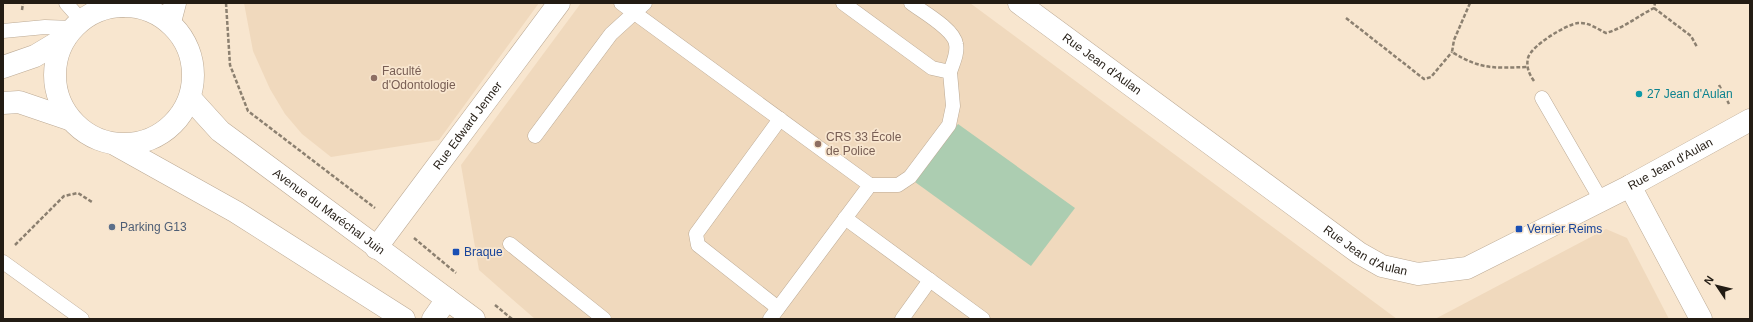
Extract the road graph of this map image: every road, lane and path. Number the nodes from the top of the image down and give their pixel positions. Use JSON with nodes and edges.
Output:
{"nodes":[{"id":1,"x":66,"y":3,"type":"edge"},
{"id":2,"x":226,"y":3,"type":"edge"},
{"id":3,"x":559,"y":3,"type":"edge"},
{"id":4,"x":621,"y":3,"type":"edge"},
{"id":5,"x":646,"y":3,"type":"edge"},
{"id":6,"x":843,"y":3,"type":"edge"},
{"id":7,"x":911,"y":3,"type":"edge"},
{"id":8,"x":1019,"y":3,"type":"edge"},
{"id":9,"x":1470,"y":3,"type":"edge"},
{"id":10,"x":1656,"y":3,"type":"edge"},
{"id":11,"x":111,"y":5,"type":"edge"},
{"id":12,"x":1654,"y":8,"type":"junction"},
{"id":13,"x":172,"y":13,"type":"edge"},
{"id":14,"x":635,"y":13,"type":"junction"},
{"id":15,"x":1346,"y":18,"type":"dead end"},
{"id":16,"x":73,"y":29,"type":"junction"},
{"id":17,"x":3,"y":31,"type":"edge"},
{"id":18,"x":1697,"y":47,"type":"dead end"},
{"id":19,"x":1452,"y":52,"type":"junction"},
{"id":20,"x":3,"y":67,"type":"edge"},
{"id":21,"x":1527,"y":67,"type":"junction"},
{"id":22,"x":950,"y":72,"type":"junction"},
{"id":23,"x":190,"y":98,"type":"junction"},
{"id":24,"x":1542,"y":98,"type":"joint"},
{"id":25,"x":3,"y":104,"type":"edge"},
{"id":26,"x":69,"y":119,"type":"junction"},
{"id":27,"x":780,"y":119,"type":"junction"},
{"id":28,"x":1750,"y":120,"type":"edge"},
{"id":29,"x":535,"y":136,"type":"dead end"},
{"id":30,"x":116,"y":145,"type":"junction"},
{"id":31,"x":870,"y":185,"type":"junction"},
{"id":32,"x":1630,"y":186,"type":"junction"},
{"id":33,"x":1601,"y":200,"type":"junction"},
{"id":34,"x":92,"y":202,"type":"dead end"},
{"id":35,"x":845,"y":218,"type":"junction"},
{"id":36,"x":395,"y":223,"type":"junction"},
{"id":37,"x":510,"y":244,"type":"dead end"},
{"id":38,"x":376,"y":248,"type":"junction"},
{"id":39,"x":11,"y":250,"type":"dead end"},
{"id":40,"x":3,"y":262,"type":"edge"},
{"id":41,"x":456,"y":274,"type":"dead end"},
{"id":42,"x":930,"y":280,"type":"junction"},
{"id":43,"x":447,"y":299,"type":"junction"},
{"id":44,"x":493,"y":304,"type":"dead end"},
{"id":45,"x":778,"y":308,"type":"junction"},
{"id":46,"x":82,"y":319,"type":"edge"},
{"id":47,"x":404,"y":319,"type":"edge"},
{"id":48,"x":433,"y":319,"type":"edge"},
{"id":49,"x":474,"y":319,"type":"edge"},
{"id":50,"x":512,"y":319,"type":"edge"},
{"id":51,"x":604,"y":319,"type":"edge"},
{"id":52,"x":770,"y":319,"type":"edge"},
{"id":53,"x":902,"y":319,"type":"edge"},
{"id":54,"x":983,"y":319,"type":"edge"},
{"id":55,"x":1701,"y":319,"type":"edge"}],
"edges":[{"from":1,"to":16,"type":"lane"},
{"from":2,"to":36,"type":"path"},
{"from":3,"to":36,"type":"street","name":"Rue Edward Jenner"},
{"from":4,"to":14,"type":"lane"},
{"from":5,"to":14,"type":"lane"},
{"from":6,"to":22,"type":"lane"},
{"from":7,"to":22,"type":"lane"},
{"from":8,"to":33,"type":"street","name":"Rue Jean d'Aulan"},
{"from":9,"to":19,"type":"path"},
{"from":10,"to":12,"type":"path"},
{"from":11,"to":13,"type":"street"},
{"from":11,"to":16,"type":"street"},
{"from":12,"to":18,"type":"path"},
{"from":12,"to":21,"type":"path"},
{"from":13,"to":23,"type":"street"},
{"from":14,"to":27,"type":"lane"},
{"from":14,"to":29,"type":"lane"},
{"from":15,"to":19,"type":"path"},
{"from":16,"to":17,"type":"lane"},
{"from":16,"to":20,"type":"street"},
{"from":16,"to":26,"type":"street"},
{"from":19,"to":21,"type":"path"},
{"from":21,"to":24,"type":"path"},
{"from":22,"to":31,"type":"lane"},
{"from":23,"to":30,"type":"street"},
{"from":23,"to":38,"type":"street","name":"Avenue du Maréchal Juin"},
{"from":24,"to":33,"type":"lane"},
{"from":25,"to":26,"type":"street"},
{"from":26,"to":30,"type":"street"},
{"from":27,"to":31,"type":"lane"},
{"from":27,"to":45,"type":"lane"},
{"from":28,"to":32,"type":"street","name":"Rue Jean d'Aulan"},
{"from":30,"to":47,"type":"street"},
{"from":31,"to":35,"type":"lane"},
{"from":32,"to":33,"type":"street","name":"Rue Jean d'Aulan"},
{"from":32,"to":55,"type":"street"},
{"from":34,"to":39,"type":"path"},
{"from":35,"to":42,"type":"lane"},
{"from":35,"to":45,"type":"lane"},
{"from":36,"to":38,"type":"street","name":"Rue Edward Jenner"},
{"from":36,"to":41,"type":"path"},
{"from":37,"to":51,"type":"lane"},
{"from":38,"to":43,"type":"street","name":"Avenue du Maréchal Juin"},
{"from":40,"to":46,"type":"lane"},
{"from":42,"to":53,"type":"lane"},
{"from":42,"to":54,"type":"lane"},
{"from":43,"to":48,"type":"street"},
{"from":43,"to":49,"type":"street","name":"Avenue du Maréchal Juin"},
{"from":44,"to":50,"type":"path"},
{"from":45,"to":52,"type":"lane"}]}
